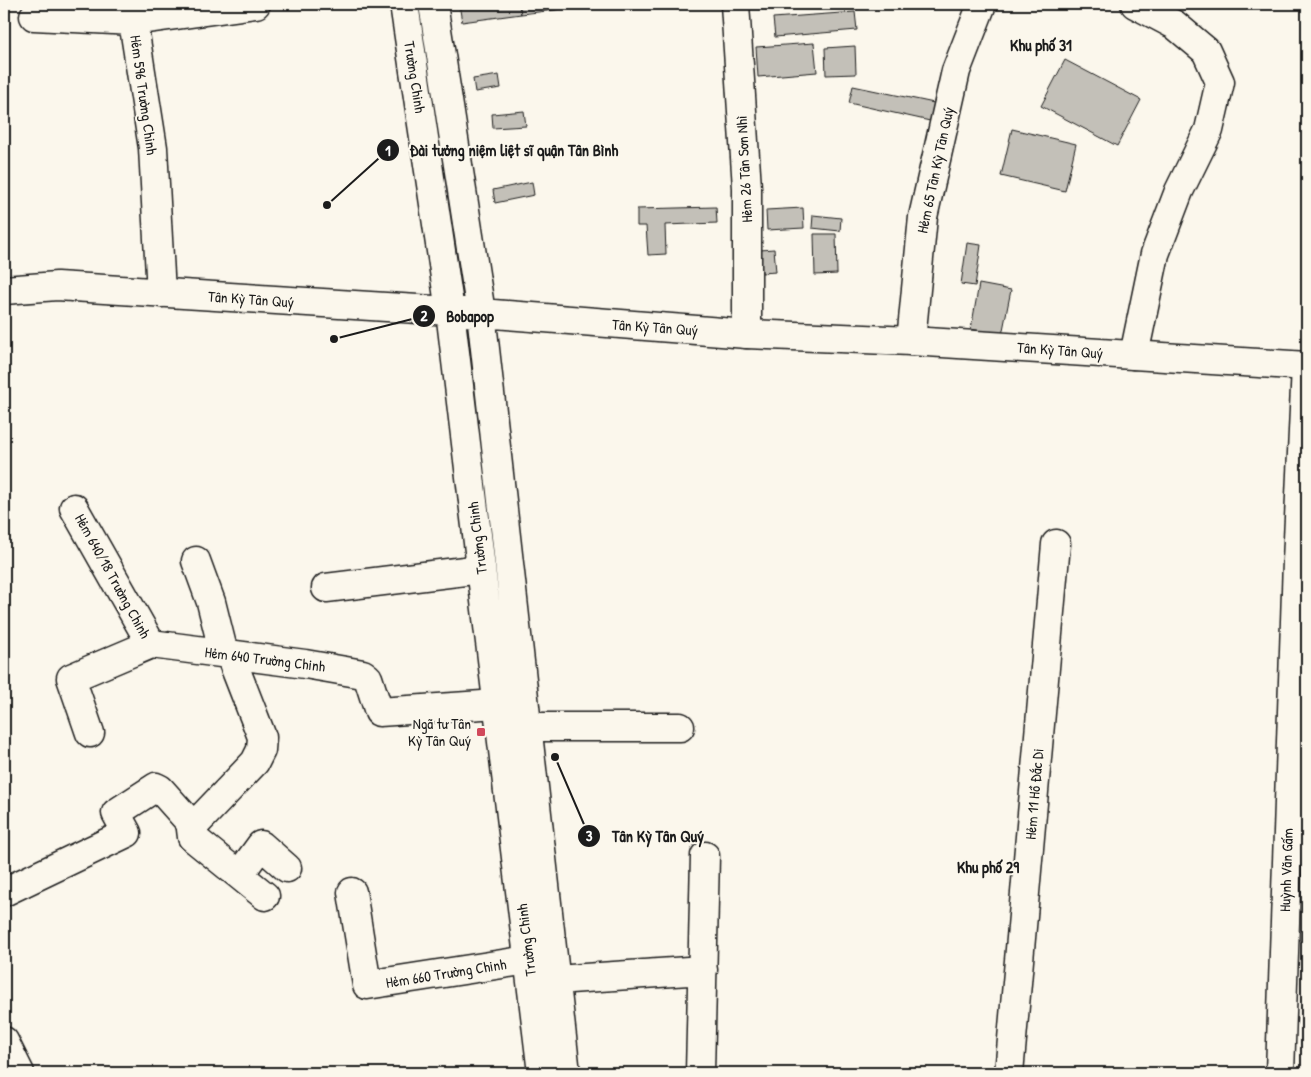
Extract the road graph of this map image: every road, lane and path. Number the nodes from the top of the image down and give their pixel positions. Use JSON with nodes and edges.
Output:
{"nodes":[{"id":1,"x":256,"y":4,"type":"edge"},
{"id":2,"x":404,"y":4,"type":"edge"},
{"id":3,"x":433,"y":4,"type":"edge"},
{"id":4,"x":735,"y":4,"type":"edge"},
{"id":5,"x":982,"y":4,"type":"edge"},
{"id":6,"x":1135,"y":4,"type":"edge"},
{"id":7,"x":34,"y":16,"type":"dead end"},
{"id":8,"x":133,"y":21,"type":"junction"},
{"id":9,"x":4,"y":290,"type":"edge"},
{"id":10,"x":161,"y":293,"type":"junction"},
{"id":11,"x":450,"y":312,"type":"junction"},
{"id":12,"x":481,"y":313,"type":"junction"},
{"id":13,"x":747,"y":334,"type":"junction"},
{"id":14,"x":911,"y":341,"type":"junction"},
{"id":15,"x":1134,"y":355,"type":"junction"},
{"id":16,"x":1307,"y":366,"type":"edge"},
{"id":17,"x":74,"y":508,"type":"dead end"},
{"id":18,"x":1056,"y":544,"type":"dead end"},
{"id":19,"x":196,"y":560,"type":"dead end"},
{"id":20,"x":1302,"y":563,"type":"edge"},
{"id":21,"x":481,"y":569,"type":"junction"},
{"id":22,"x":326,"y":588,"type":"dead end"},
{"id":23,"x":151,"y":644,"type":"junction"},
{"id":24,"x":227,"y":654,"type":"junction"},
{"id":25,"x":497,"y":704,"type":"junction"},
{"id":26,"x":527,"y":727,"type":"junction"},
{"id":27,"x":680,"y":727,"type":"dead end"},
{"id":28,"x":90,"y":733,"type":"dead end"},
{"id":29,"x":192,"y":827,"type":"junction"},
{"id":30,"x":705,"y":856,"type":"dead end"},
{"id":31,"x":1297,"y":866,"type":"edge"},
{"id":32,"x":287,"y":868,"type":"dead end"},
{"id":33,"x":239,"y":875,"type":"junction"},
{"id":34,"x":4,"y":892,"type":"edge"},
{"id":35,"x":352,"y":892,"type":"dead end"},
{"id":36,"x":265,"y":896,"type":"dead end"},
{"id":37,"x":528,"y":960,"type":"junction"},
{"id":38,"x":703,"y":970,"type":"junction"},
{"id":39,"x":555,"y":980,"type":"junction"},
{"id":40,"x":4,"y":1041,"type":"edge"},
{"id":41,"x":20,"y":1073,"type":"edge"},
{"id":42,"x":542,"y":1073,"type":"edge"},
{"id":43,"x":566,"y":1073,"type":"edge"},
{"id":44,"x":700,"y":1073,"type":"edge"},
{"id":45,"x":1009,"y":1073,"type":"edge"},
{"id":46,"x":1280,"y":1073,"type":"edge"}],
"edges":[{"from":1,"to":8,"type":"main road","name":"Hẻm 596 Trường Chinh"},
{"from":2,"to":11,"type":"main road","name":"Trường Chinh"},
{"from":3,"to":12,"type":"main road","name":"Trường Chinh"},
{"from":4,"to":13,"type":"main road","name":"Hẻm 26 Tân Sơn Nhì"},
{"from":5,"to":14,"type":"main road","name":"Hẻm 65 Tân Kỳ Tân Quý"},
{"from":6,"to":15,"type":"main road"},
{"from":7,"to":8,"type":"main road"},
{"from":8,"to":10,"type":"main road","name":"Hẻm 596 Trường Chinh"},
{"from":9,"to":10,"type":"main road","name":"Tân Kỳ Tân Quý"},
{"from":10,"to":11,"type":"main road","name":"Tân Kỳ Tân Quý"},
{"from":11,"to":12,"type":"main road","name":"Tân Kỳ Tân Quý"},
{"from":11,"to":21,"type":"main road","name":"Trường Chinh"},
{"from":12,"to":13,"type":"main road","name":"Tân Kỳ Tân Quý"},
{"from":12,"to":26,"type":"main road","name":"Trường Chinh"},
{"from":13,"to":14,"type":"main road","name":"Tân Kỳ Tân Quý"},
{"from":14,"to":15,"type":"main road","name":"Tân Kỳ Tân Quý"},
{"from":15,"to":16,"type":"main road","name":"Tân Kỳ Tân Quý"},
{"from":16,"to":20,"type":"main road","name":"Huỳnh Văn Gấm"},
{"from":17,"to":23,"type":"main road","name":"Hẻm 640/18 Trường Chinh"},
{"from":18,"to":45,"type":"main road","name":"Hẻm 11 Hồ Đắc Di"},
{"from":19,"to":24,"type":"main road"},
{"from":20,"to":31,"type":"main road","name":"Huỳnh Văn Gấm"},
{"from":21,"to":22,"type":"main road"},
{"from":21,"to":25,"type":"main road","name":"Trường Chinh"},
{"from":23,"to":24,"type":"main road","name":"Hẻm 640 Trường Chinh"},
{"from":23,"to":28,"type":"main road"},
{"from":24,"to":25,"type":"main road","name":"Hẻm 640 Trường Chinh"},
{"from":24,"to":29,"type":"main road"},
{"from":25,"to":37,"type":"main road","name":"Trường Chinh"},
{"from":26,"to":27,"type":"main road"},
{"from":26,"to":39,"type":"main road","name":"Trường Chinh"},
{"from":29,"to":33,"type":"main road"},
{"from":29,"to":34,"type":"main road"},
{"from":30,"to":38,"type":"main road"},
{"from":31,"to":46,"type":"main road","name":"Huỳnh Văn Gấm"},
{"from":32,"to":33,"type":"main road"},
{"from":33,"to":36,"type":"main road"},
{"from":35,"to":37,"type":"main road","name":"Hẻm 660 Trường Chinh"},
{"from":37,"to":42,"type":"main road","name":"Trường Chinh"},
{"from":38,"to":39,"type":"main road"},
{"from":38,"to":44,"type":"main road"},
{"from":39,"to":43,"type":"main road","name":"Trường Chinh"},
{"from":40,"to":41,"type":"main road"}]}
